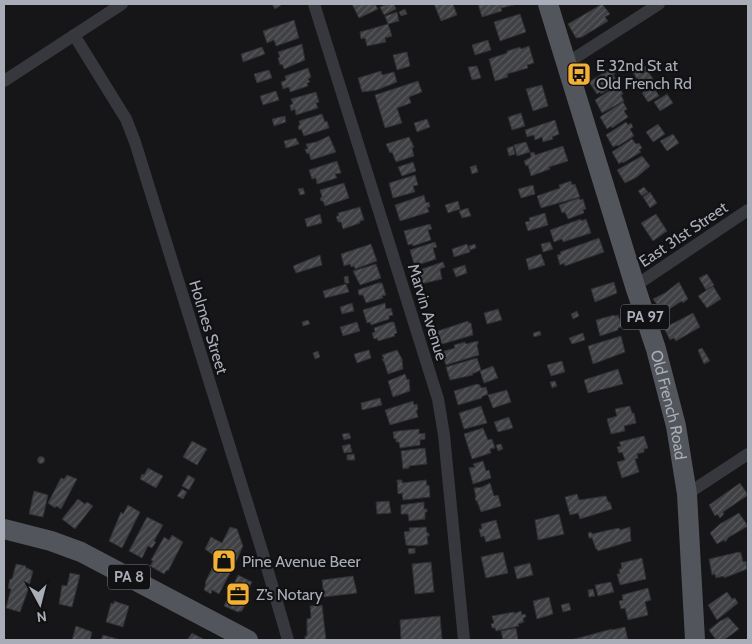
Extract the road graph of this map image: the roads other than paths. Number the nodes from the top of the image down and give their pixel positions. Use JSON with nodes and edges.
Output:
{"nodes":[{"id":1,"x":122,"y":4,"type":"edge"},
{"id":2,"x":314,"y":4,"type":"edge"},
{"id":3,"x":548,"y":4,"type":"edge"},
{"id":4,"x":659,"y":4,"type":"edge"},
{"id":5,"x":74,"y":35,"type":"junction"},
{"id":6,"x":567,"y":63,"type":"junction"},
{"id":7,"x":4,"y":81,"type":"edge"},
{"id":8,"x":748,"y":210,"type":"edge"},
{"id":9,"x":635,"y":286,"type":"junction"},
{"id":10,"x":748,"y":454,"type":"edge"},
{"id":11,"x":687,"y":494,"type":"junction"},
{"id":12,"x":4,"y":529,"type":"edge"},
{"id":13,"x":248,"y":640,"type":"edge"},
{"id":14,"x":288,"y":640,"type":"edge"},
{"id":15,"x":464,"y":640,"type":"edge"},
{"id":16,"x":695,"y":640,"type":"edge"}],
"edges":[{"from":1,"to":5,"type":"street"},
{"from":2,"to":15,"type":"street","name":"Marvin Avenue"},
{"from":3,"to":6,"type":"main road","name":"Old French Road","number":"PA 97"},
{"from":4,"to":6,"type":"street"},
{"from":5,"to":7,"type":"street"},
{"from":5,"to":14,"type":"street","name":"Holmes Street"},
{"from":6,"to":9,"type":"main road","name":"Old French Road","number":"PA 97"},
{"from":8,"to":9,"type":"street","name":"East 31st Street"},
{"from":9,"to":11,"type":"main road","name":"Old French Road","number":"PA 97"},
{"from":10,"to":11,"type":"street"},
{"from":11,"to":16,"type":"main road","name":"Old French Road","number":"PA 97"},
{"from":12,"to":13,"type":"main road","number":"PA 8"}]}
